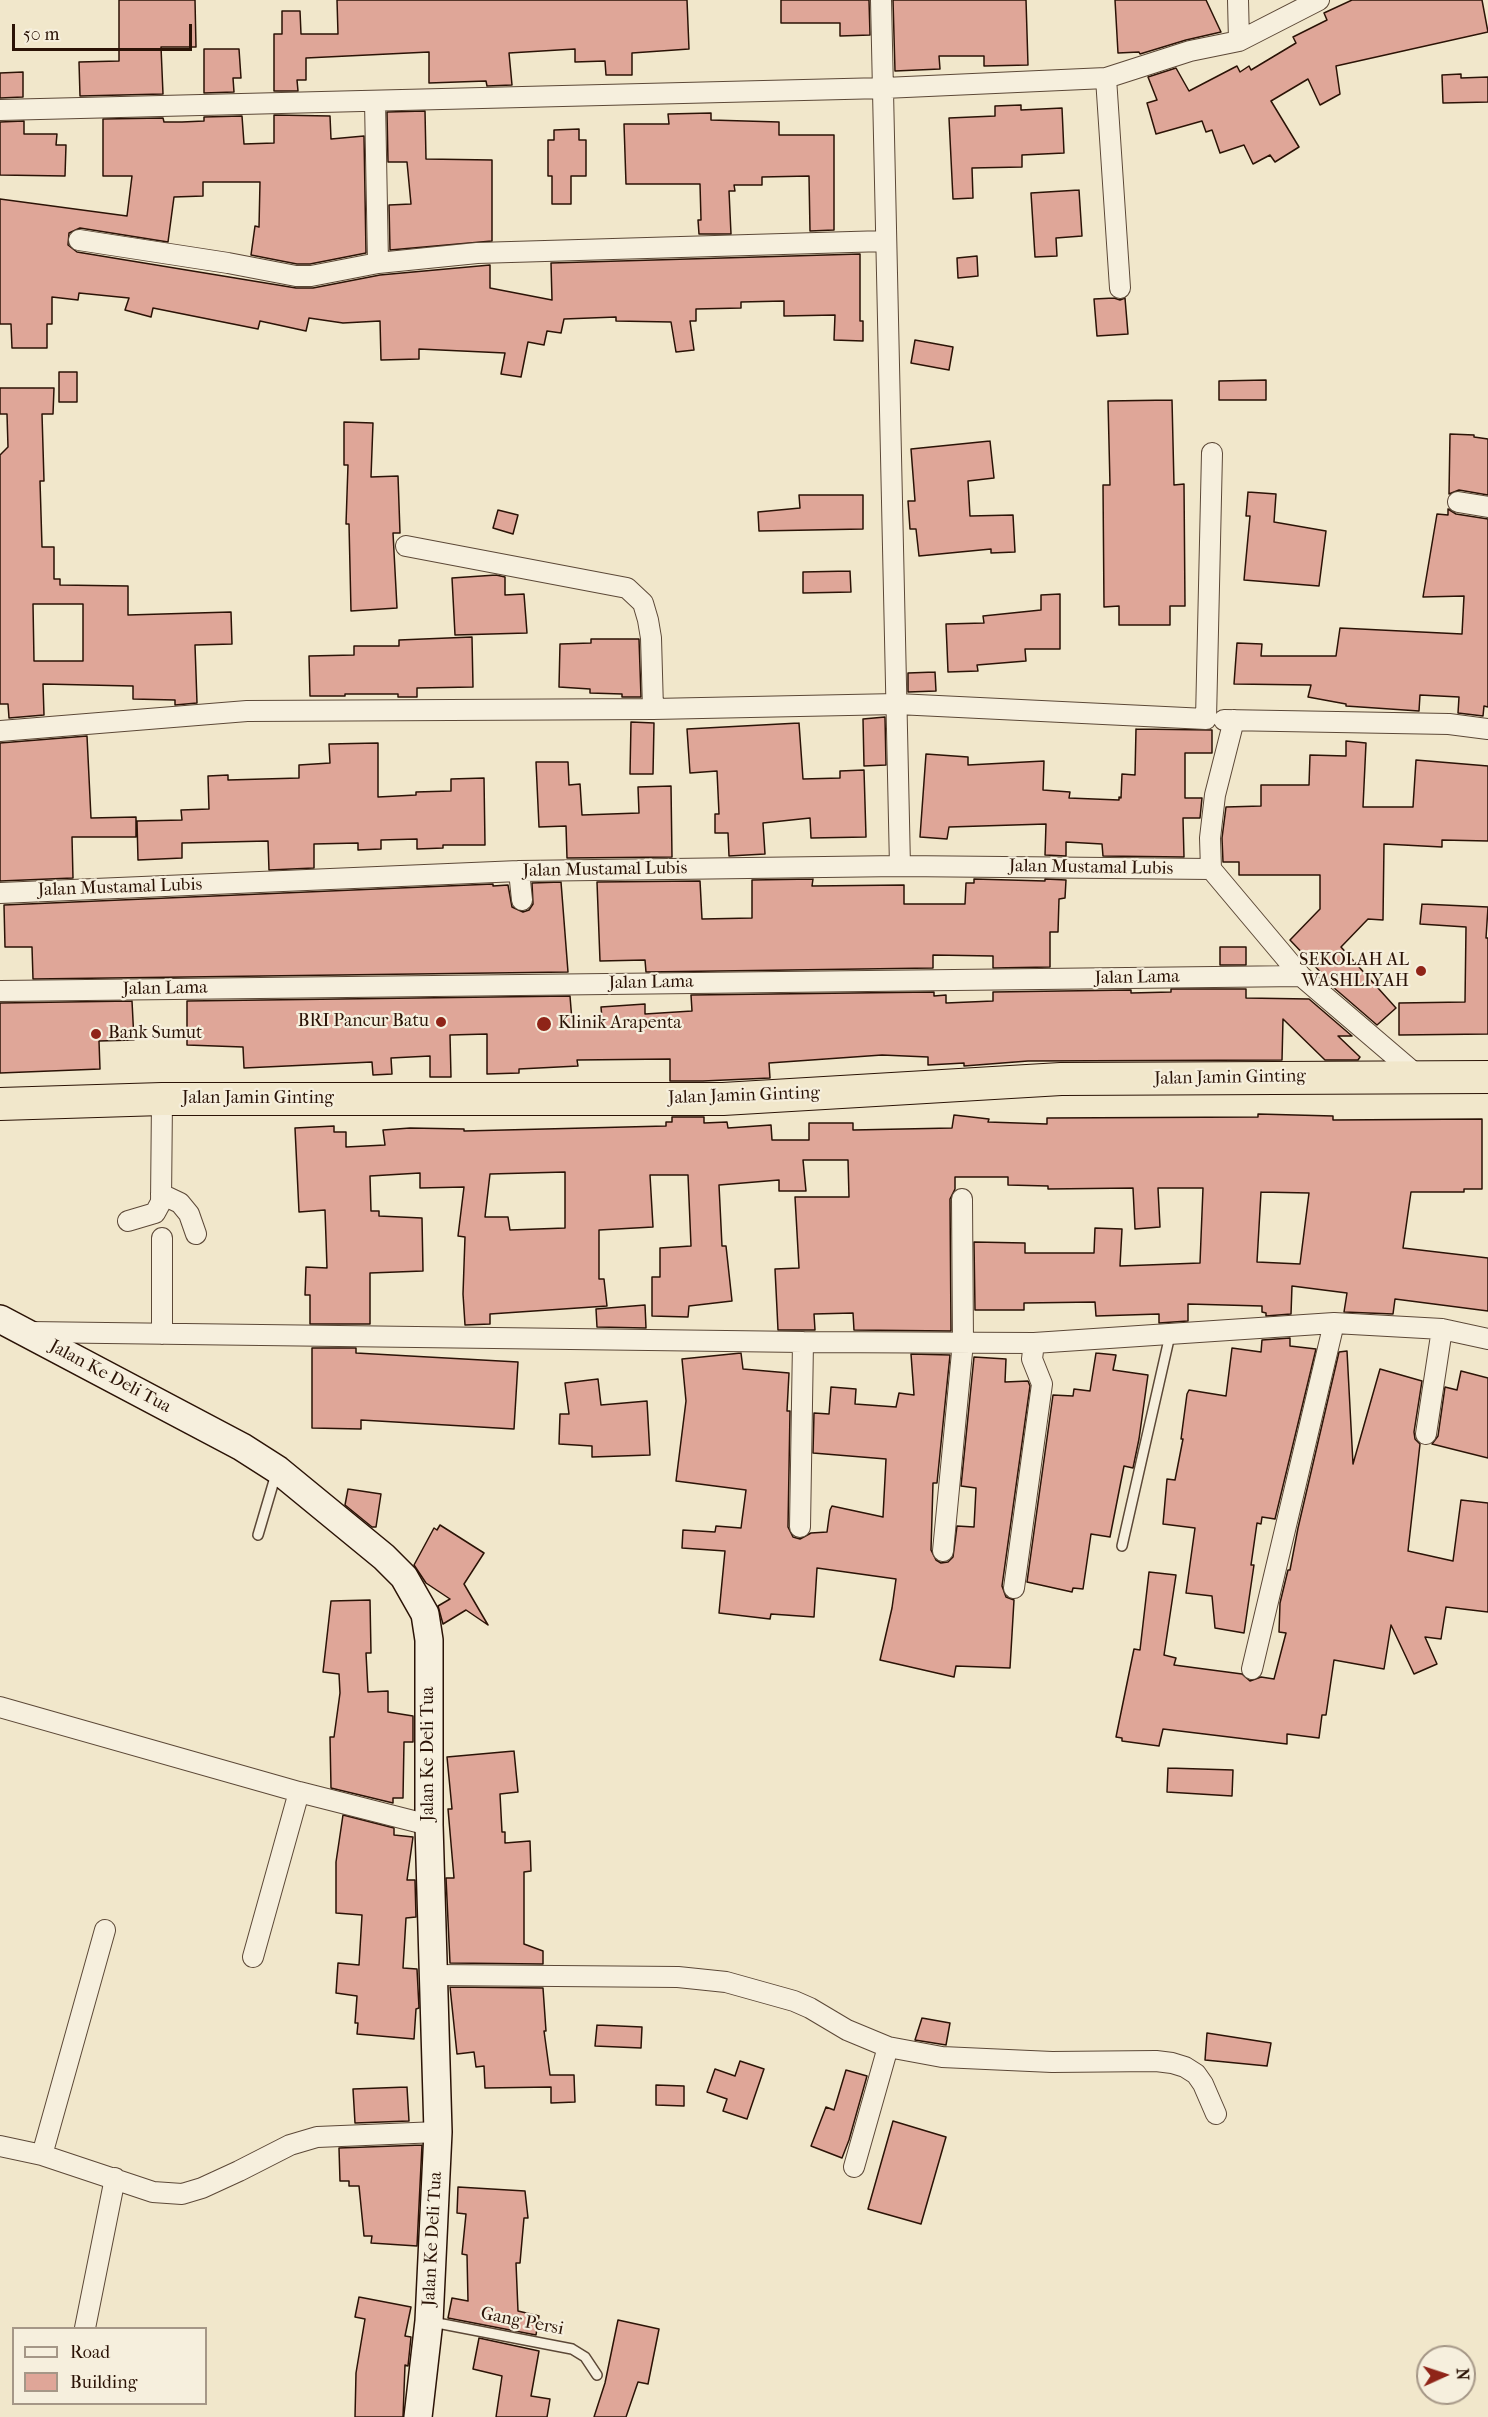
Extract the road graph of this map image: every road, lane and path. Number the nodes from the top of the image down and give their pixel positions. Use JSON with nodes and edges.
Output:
{"nodes":[{"id":1,"x":881,"y":0,"type":"edge"},
{"id":2,"x":1238,"y":0,"type":"edge"},
{"id":3,"x":1319,"y":0,"type":"edge"},
{"id":4,"x":1239,"y":41,"type":"junction"},
{"id":5,"x":1106,"y":78,"type":"junction"},
{"id":6,"x":884,"y":88,"type":"junction"},
{"id":7,"x":375,"y":101,"type":"junction"},
{"id":8,"x":0,"y":110,"type":"edge"},
{"id":9,"x":79,"y":240,"type":"dead end"},
{"id":10,"x":885,"y":241,"type":"junction"},
{"id":11,"x":378,"y":263,"type":"junction"},
{"id":12,"x":1120,"y":288,"type":"dead end"},
{"id":13,"x":1212,"y":453,"type":"dead end"},
{"id":14,"x":1458,"y":502,"type":"dead end"},
{"id":15,"x":1488,"y":507,"type":"edge"},
{"id":16,"x":406,"y":546,"type":"dead end"},
{"id":17,"x":897,"y":704,"type":"junction"},
{"id":18,"x":653,"y":709,"type":"junction"},
{"id":19,"x":1206,"y":719,"type":"junction"},
{"id":20,"x":1234,"y":720,"type":"junction"},
{"id":21,"x":1488,"y":729,"type":"edge"},
{"id":22,"x":0,"y":731,"type":"edge"},
{"id":23,"x":900,"y":866,"type":"junction"},
{"id":24,"x":1211,"y":869,"type":"junction"},
{"id":25,"x":519,"y":871,"type":"junction"},
{"id":26,"x":0,"y":893,"type":"edge"},
{"id":27,"x":522,"y":900,"type":"dead end"},
{"id":28,"x":1301,"y":976,"type":"junction"},
{"id":29,"x":0,"y":991,"type":"edge"},
{"id":30,"x":1418,"y":1076,"type":"junction"},
{"id":31,"x":1488,"y":1077,"type":"edge"},
{"id":32,"x":162,"y":1099,"type":"junction"},
{"id":33,"x":0,"y":1104,"type":"edge"},
{"id":34,"x":161,"y":1194,"type":"junction"},
{"id":35,"x":962,"y":1199,"type":"dead end"},
{"id":36,"x":128,"y":1221,"type":"dead end"},
{"id":37,"x":196,"y":1234,"type":"dead end"},
{"id":38,"x":162,"y":1238,"type":"dead end"},
{"id":39,"x":0,"y":1319,"type":"edge"},
{"id":40,"x":1334,"y":1323,"type":"junction"},
{"id":41,"x":1442,"y":1329,"type":"junction"},
{"id":42,"x":26,"y":1332,"type":"junction"},
{"id":43,"x":162,"y":1335,"type":"junction"},
{"id":44,"x":1170,"y":1335,"type":"junction"},
{"id":45,"x":1488,"y":1339,"type":"edge"},
{"id":46,"x":803,"y":1342,"type":"junction"},
{"id":47,"x":963,"y":1342,"type":"junction"},
{"id":48,"x":1034,"y":1343,"type":"junction"},
{"id":49,"x":1426,"y":1434,"type":"dead end"},
{"id":50,"x":278,"y":1470,"type":"junction"},
{"id":51,"x":800,"y":1527,"type":"dead end"},
{"id":52,"x":258,"y":1535,"type":"dead end"},
{"id":53,"x":1122,"y":1546,"type":"dead end"},
{"id":54,"x":943,"y":1551,"type":"dead end"},
{"id":55,"x":1014,"y":1588,"type":"dead end"},
{"id":56,"x":1252,"y":1669,"type":"dead end"},
{"id":57,"x":1,"y":1712,"type":"edge"},
{"id":58,"x":299,"y":1792,"type":"junction"},
{"id":59,"x":429,"y":1825,"type":"junction"},
{"id":60,"x":105,"y":1930,"type":"dead end"},
{"id":61,"x":253,"y":1957,"type":"dead end"},
{"id":62,"x":434,"y":1975,"type":"junction"},
{"id":63,"x":888,"y":2047,"type":"junction"},
{"id":64,"x":1216,"y":2114,"type":"dead end"},
{"id":65,"x":438,"y":2132,"type":"junction"},
{"id":66,"x":0,"y":2146,"type":"edge"},
{"id":67,"x":42,"y":2155,"type":"junction"},
{"id":68,"x":854,"y":2167,"type":"dead end"},
{"id":69,"x":115,"y":2178,"type":"junction"},
{"id":70,"x":429,"y":2321,"type":"junction"},
{"id":71,"x":85,"y":2327,"type":"edge"},
{"id":72,"x":597,"y":2375,"type":"dead end"},
{"id":73,"x":418,"y":2417,"type":"edge"}],
"edges":[{"from":1,"to":6,"type":"street"},
{"from":2,"to":4,"type":"street"},
{"from":3,"to":4,"type":"street"},
{"from":4,"to":5,"type":"street"},
{"from":5,"to":6,"type":"street"},
{"from":5,"to":12,"type":"street"},
{"from":6,"to":7,"type":"street"},
{"from":6,"to":10,"type":"street"},
{"from":7,"to":8,"type":"street"},
{"from":7,"to":11,"type":"street"},
{"from":9,"to":11,"type":"street"},
{"from":10,"to":11,"type":"street"},
{"from":10,"to":17,"type":"street"},
{"from":13,"to":19,"type":"street"},
{"from":14,"to":15,"type":"street"},
{"from":16,"to":18,"type":"street"},
{"from":17,"to":18,"type":"street"},
{"from":17,"to":19,"type":"street"},
{"from":17,"to":23,"type":"street"},
{"from":18,"to":22,"type":"street"},
{"from":19,"to":20,"type":"street"},
{"from":20,"to":21,"type":"street"},
{"from":20,"to":24,"type":"street"},
{"from":23,"to":24,"type":"street","name":"Jalan Mustamal Lubis"},
{"from":23,"to":25,"type":"street","name":"Jalan Mustamal Lubis"},
{"from":24,"to":28,"type":"street"},
{"from":25,"to":26,"type":"street","name":"Jalan Mustamal Lubis"},
{"from":25,"to":27,"type":"street"},
{"from":28,"to":29,"type":"street","name":"Jalan Lama"},
{"from":28,"to":30,"type":"street"},
{"from":30,"to":31,"type":"highway","name":"Jalan Jamin Ginting"},
{"from":30,"to":32,"type":"highway","name":"Jalan Jamin Ginting"},
{"from":32,"to":33,"type":"highway","name":"Jalan Jamin Ginting"},
{"from":32,"to":34,"type":"street"},
{"from":34,"to":36,"type":"street"},
{"from":34,"to":37,"type":"street"},
{"from":35,"to":47,"type":"street"},
{"from":38,"to":43,"type":"street"},
{"from":39,"to":42,"type":"main road","name":"Jalan Ke Deli Tua"},
{"from":40,"to":41,"type":"street"},
{"from":40,"to":44,"type":"street"},
{"from":40,"to":56,"type":"street"},
{"from":41,"to":45,"type":"street"},
{"from":41,"to":49,"type":"street"},
{"from":42,"to":43,"type":"street"},
{"from":42,"to":50,"type":"main road","name":"Jalan Ke Deli Tua"},
{"from":43,"to":46,"type":"street"},
{"from":44,"to":48,"type":"street"},
{"from":44,"to":53,"type":"lane"},
{"from":46,"to":47,"type":"street"},
{"from":46,"to":51,"type":"street"},
{"from":47,"to":48,"type":"street"},
{"from":47,"to":54,"type":"street"},
{"from":48,"to":55,"type":"street"},
{"from":50,"to":52,"type":"lane"},
{"from":50,"to":59,"type":"main road","name":"Jalan Ke Deli Tua"},
{"from":57,"to":58,"type":"street"},
{"from":58,"to":59,"type":"street"},
{"from":58,"to":61,"type":"street"},
{"from":59,"to":62,"type":"main road","name":"Jalan Ke Deli Tua"},
{"from":60,"to":67,"type":"street"},
{"from":62,"to":63,"type":"street"},
{"from":62,"to":65,"type":"main road","name":"Jalan Ke Deli Tua"},
{"from":63,"to":64,"type":"street"},
{"from":63,"to":68,"type":"street"},
{"from":65,"to":69,"type":"street"},
{"from":65,"to":70,"type":"main road","name":"Jalan Ke Deli Tua"},
{"from":66,"to":67,"type":"street"},
{"from":67,"to":69,"type":"street"},
{"from":69,"to":71,"type":"street"},
{"from":70,"to":72,"type":"lane","name":"Gang Persi"},
{"from":70,"to":73,"type":"main road","name":"Jalan Ke Deli Tua"}]}
